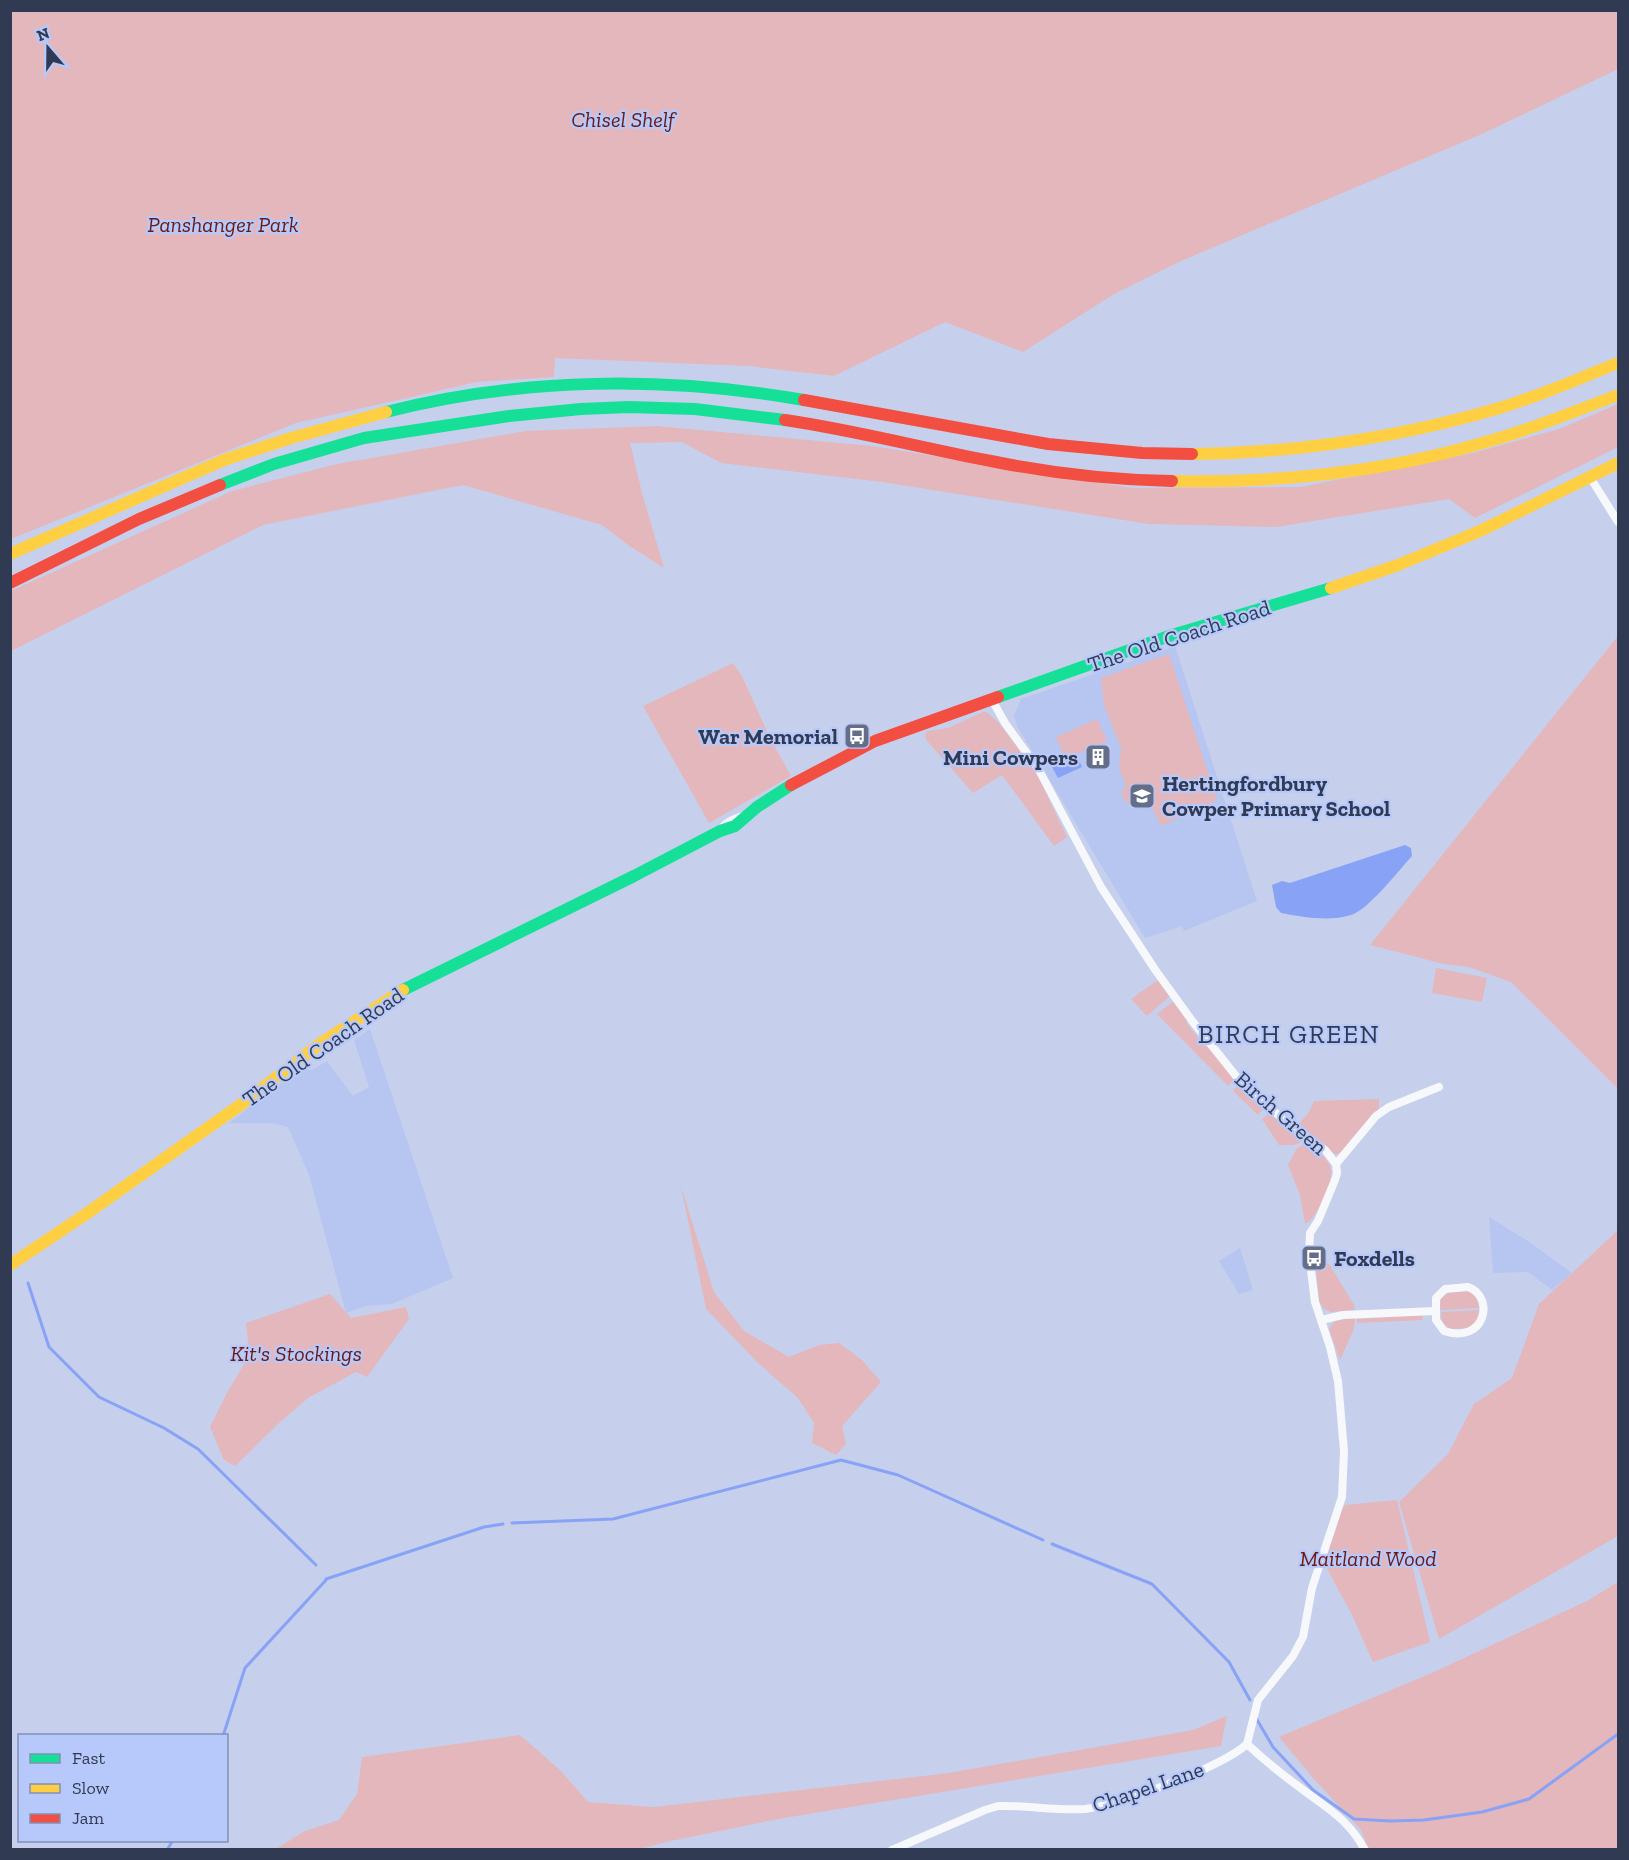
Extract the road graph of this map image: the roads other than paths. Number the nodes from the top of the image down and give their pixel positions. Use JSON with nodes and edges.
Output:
{"nodes":[{"id":1,"x":1618,"y":363,"type":"edge"},
{"id":2,"x":1618,"y":395,"type":"edge"},
{"id":3,"x":1618,"y":464,"type":"edge"},
{"id":4,"x":1590,"y":477,"type":"junction"},
{"id":5,"x":1618,"y":522,"type":"edge"},
{"id":6,"x":10,"y":554,"type":"edge"},
{"id":7,"x":10,"y":583,"type":"edge"},
{"id":8,"x":992,"y":700,"type":"junction"},
{"id":9,"x":1439,"y":1087,"type":"dead end"},
{"id":10,"x":1336,"y":1164,"type":"junction"},
{"id":11,"x":10,"y":1265,"type":"edge"},
{"id":12,"x":1436,"y":1311,"type":"junction"},
{"id":13,"x":1321,"y":1320,"type":"junction"},
{"id":14,"x":1247,"y":1744,"type":"junction"},
{"id":15,"x":892,"y":1850,"type":"edge"},
{"id":16,"x":1365,"y":1850,"type":"edge"}],
"edges":[{"from":1,"to":6,"type":"main road"},
{"from":2,"to":7,"type":"main road"},
{"from":3,"to":4,"type":"main road","name":"The Old Coach Road"},
{"from":4,"to":5,"type":"street"},
{"from":4,"to":8,"type":"main road","name":"The Old Coach Road"},
{"from":8,"to":10,"type":"street","name":"Birch Green"},
{"from":8,"to":11,"type":"main road","name":"The Old Coach Road"},
{"from":9,"to":10,"type":"street"},
{"from":10,"to":13,"type":"street","name":"Birch Green"},
{"from":12,"to":12,"type":"street"},
{"from":12,"to":13,"type":"street"},
{"from":13,"to":14,"type":"street","name":"Birch Green"},
{"from":14,"to":15,"type":"street","name":"Chapel Lane"},
{"from":14,"to":16,"type":"street"}]}
